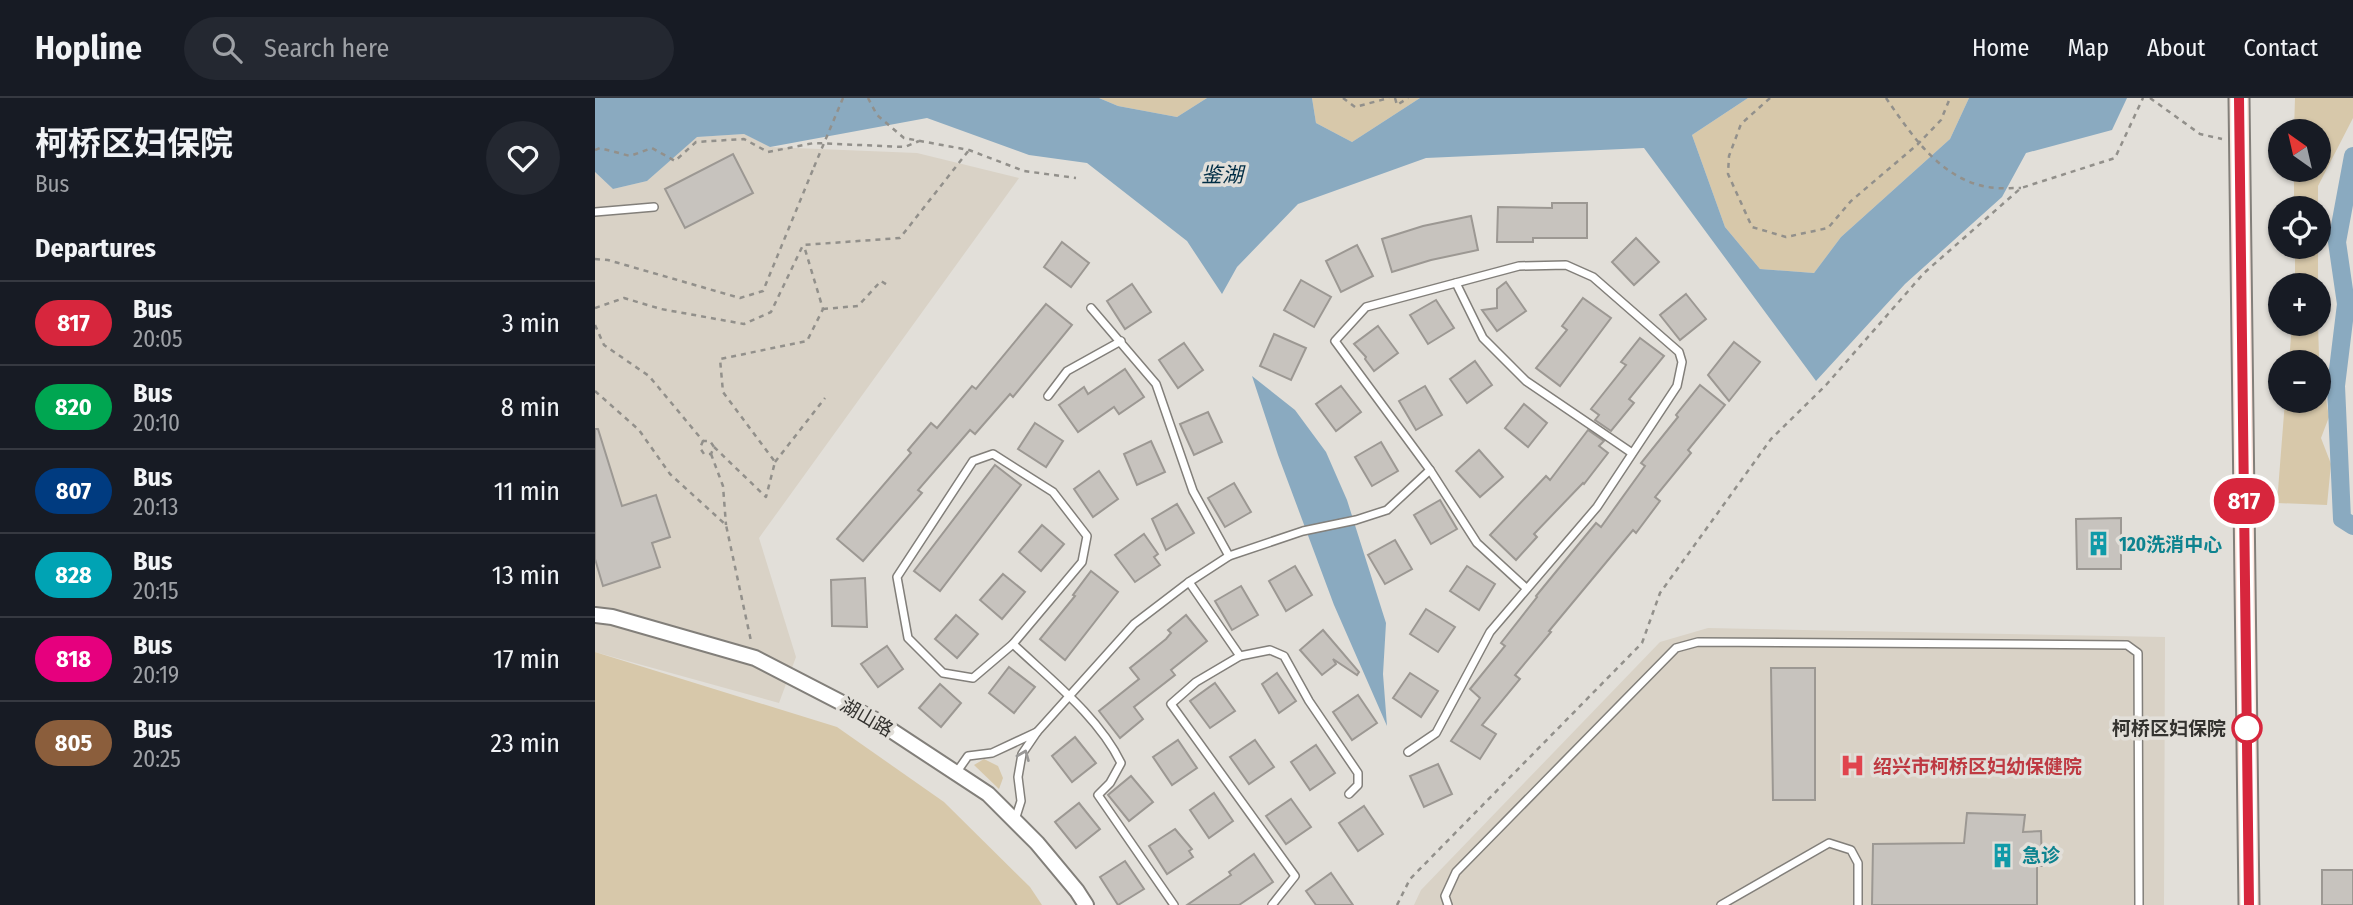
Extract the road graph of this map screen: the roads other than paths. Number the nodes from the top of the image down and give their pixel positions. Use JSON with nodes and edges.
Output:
{"nodes":[{"id":1,"x":2239,"y":98,"type":"edge"},
{"id":2,"x":654,"y":207,"type":"dead end"},
{"id":3,"x":595,"y":212,"type":"edge"},
{"id":4,"x":1456,"y":283,"type":"junction"},
{"id":5,"x":1091,"y":308,"type":"dead end"},
{"id":6,"x":1121,"y":341,"type":"junction"},
{"id":7,"x":1048,"y":396,"type":"dead end"},
{"id":8,"x":1632,"y":453,"type":"junction"},
{"id":9,"x":1430,"y":470,"type":"junction"},
{"id":10,"x":1229,"y":556,"type":"junction"},
{"id":11,"x":1189,"y":583,"type":"junction"},
{"id":12,"x":1526,"y":588,"type":"junction"},
{"id":13,"x":595,"y":615,"type":"edge"},
{"id":14,"x":1013,"y":644,"type":"junction"},
{"id":15,"x":1240,"y":656,"type":"junction"},
{"id":16,"x":1069,"y":696,"type":"junction"},
{"id":17,"x":1037,"y":732,"type":"junction"},
{"id":18,"x":1408,"y":752,"type":"dead end"},
{"id":19,"x":956,"y":773,"type":"junction"},
{"id":20,"x":1349,"y":794,"type":"dead end"},
{"id":21,"x":1014,"y":821,"type":"junction"},
{"id":22,"x":1086,"y":905,"type":"edge"},
{"id":23,"x":1174,"y":905,"type":"edge"},
{"id":24,"x":1272,"y":905,"type":"edge"},
{"id":25,"x":1448,"y":905,"type":"edge"},
{"id":26,"x":1721,"y":905,"type":"edge"},
{"id":27,"x":1858,"y":905,"type":"edge"},
{"id":28,"x":2139,"y":905,"type":"edge"},
{"id":29,"x":2249,"y":905,"type":"edge"}],
"edges":[{"from":1,"to":29,"type":"street"},
{"from":2,"to":3,"type":"lane"},
{"from":4,"to":8,"type":"lane"},
{"from":4,"to":8,"type":"lane"},
{"from":4,"to":9,"type":"lane"},
{"from":5,"to":6,"type":"lane"},
{"from":6,"to":7,"type":"lane"},
{"from":6,"to":10,"type":"lane"},
{"from":8,"to":12,"type":"lane"},
{"from":9,"to":10,"type":"lane"},
{"from":9,"to":12,"type":"lane"},
{"from":10,"to":11,"type":"lane"},
{"from":11,"to":15,"type":"lane"},
{"from":11,"to":16,"type":"lane"},
{"from":12,"to":18,"type":"lane"},
{"from":13,"to":19,"type":"street","name":"湖山路"},
{"from":14,"to":14,"type":"lane"},
{"from":14,"to":16,"type":"lane"},
{"from":15,"to":20,"type":"lane"},
{"from":15,"to":24,"type":"lane"},
{"from":16,"to":17,"type":"lane"},
{"from":16,"to":23,"type":"lane"},
{"from":17,"to":19,"type":"lane"},
{"from":21,"to":17,"type":"lane","one_way":true},
{"from":19,"to":21,"type":"street","name":"湖山路"},
{"from":21,"to":22,"type":"street","name":"湖山路"},
{"from":25,"to":28,"type":"lane"},
{"from":26,"to":27,"type":"lane"}]}
